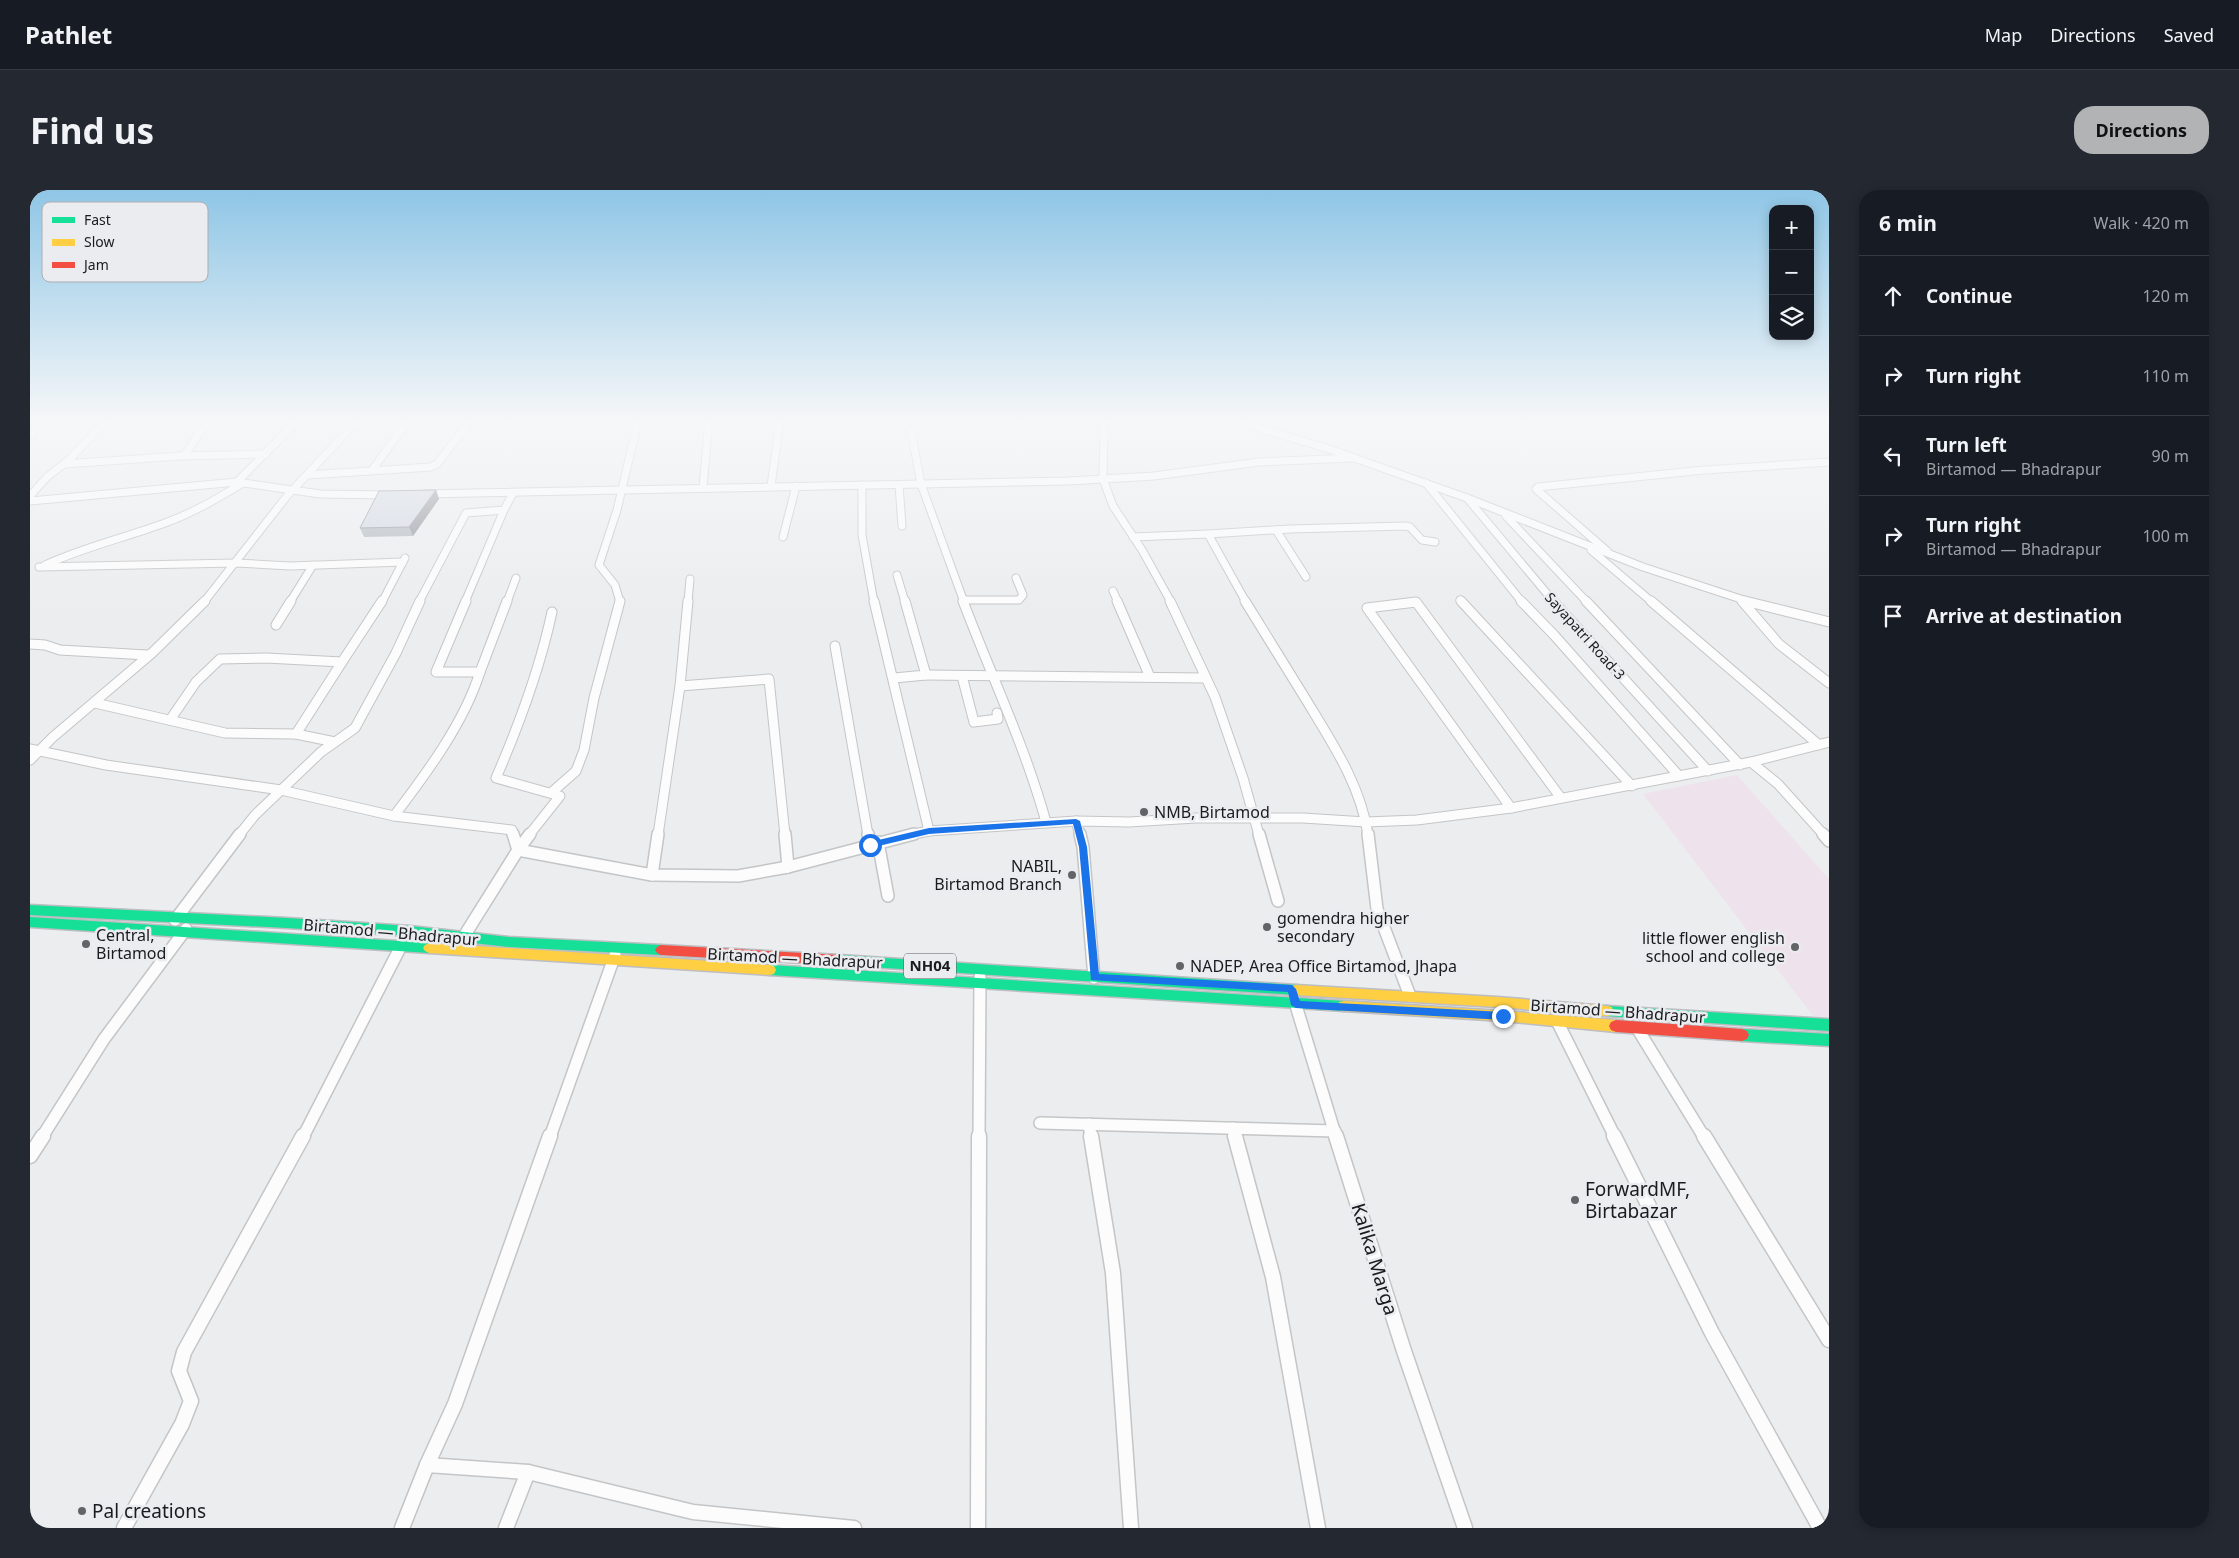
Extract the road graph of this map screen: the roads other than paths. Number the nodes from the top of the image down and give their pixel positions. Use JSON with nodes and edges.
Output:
{"nodes":[{"id":1,"x":41,"y":483,"type":"edge"},
{"id":2,"x":224,"y":483,"type":"edge"},
{"id":3,"x":238,"y":483,"type":"edge"},
{"id":4,"x":248,"y":483,"type":"edge"},
{"id":5,"x":300,"y":483,"type":"edge"},
{"id":6,"x":624,"y":483,"type":"edge"},
{"id":7,"x":703,"y":483,"type":"edge"},
{"id":8,"x":946,"y":483,"type":"edge"},
{"id":9,"x":1104,"y":483,"type":"edge"},
{"id":10,"x":1426,"y":483,"type":"edge"},
{"id":11,"x":1427,"y":483,"type":"edge"},
{"id":12,"x":1565,"y":483,"type":"edge"},
{"id":13,"x":921,"y":484,"type":"junction"},
{"id":14,"x":899,"y":485,"type":"junction"},
{"id":15,"x":772,"y":486,"type":"joint"},
{"id":16,"x":796,"y":486,"type":"junction"},
{"id":17,"x":862,"y":486,"type":"junction"},
{"id":18,"x":703,"y":487,"type":"junction"},
{"id":19,"x":622,"y":490,"type":"junction"},
{"id":20,"x":293,"y":491,"type":"junction"},
{"id":21,"x":513,"y":492,"type":"junction"},
{"id":22,"x":402,"y":494,"type":"edge"},
{"id":23,"x":412,"y":494,"type":"edge"},
{"id":24,"x":30,"y":496,"type":"edge"},
{"id":25,"x":1467,"y":498,"type":"junction"},
{"id":26,"x":30,"y":501,"type":"edge"},
{"id":27,"x":504,"y":510,"type":"junction"},
{"id":28,"x":1504,"y":513,"type":"junction"},
{"id":29,"x":902,"y":526,"type":"dead end"},
{"id":30,"x":1276,"y":530,"type":"junction"},
{"id":31,"x":1208,"y":534,"type":"junction"},
{"id":32,"x":783,"y":537,"type":"dead end"},
{"id":33,"x":1133,"y":537,"type":"junction"},
{"id":34,"x":1435,"y":542,"type":"dead end"},
{"id":35,"x":1585,"y":545,"type":"junction"},
{"id":36,"x":1611,"y":555,"type":"junction"},
{"id":37,"x":236,"y":563,"type":"junction"},
{"id":38,"x":313,"y":565,"type":"junction"},
{"id":39,"x":897,"y":575,"type":"dead end"},
{"id":40,"x":1306,"y":577,"type":"dead end"},
{"id":41,"x":516,"y":578,"type":"dead end"},
{"id":42,"x":1016,"y":578,"type":"dead end"},
{"id":43,"x":690,"y":579,"type":"dead end"},
{"id":44,"x":1113,"y":591,"type":"dead end"},
{"id":45,"x":963,"y":600,"type":"junction"},
{"id":46,"x":1460,"y":600,"type":"dead end"},
{"id":47,"x":1741,"y":600,"type":"junction"},
{"id":48,"x":552,"y":612,"type":"dead end"},
{"id":49,"x":1829,"y":622,"type":"edge"},
{"id":50,"x":276,"y":625,"type":"dead end"},
{"id":51,"x":30,"y":644,"type":"edge"},
{"id":52,"x":835,"y":646,"type":"dead end"},
{"id":53,"x":148,"y":655,"type":"junction"},
{"id":54,"x":342,"y":662,"type":"junction"},
{"id":55,"x":480,"y":672,"type":"junction"},
{"id":56,"x":926,"y":675,"type":"junction"},
{"id":57,"x":962,"y":676,"type":"junction"},
{"id":58,"x":992,"y":677,"type":"junction"},
{"id":59,"x":1150,"y":677,"type":"junction"},
{"id":60,"x":894,"y":678,"type":"junction"},
{"id":61,"x":1206,"y":678,"type":"junction"},
{"id":62,"x":1829,"y":683,"type":"edge"},
{"id":63,"x":680,"y":686,"type":"junction"},
{"id":64,"x":95,"y":703,"type":"junction"},
{"id":65,"x":997,"y":713,"type":"dead end"},
{"id":66,"x":170,"y":720,"type":"junction"},
{"id":67,"x":296,"y":734,"type":"junction"},
{"id":68,"x":335,"y":742,"type":"junction"},
{"id":69,"x":1829,"y":742,"type":"edge"},
{"id":70,"x":1819,"y":744,"type":"junction"},
{"id":71,"x":32,"y":754,"type":"edge"},
{"id":72,"x":1751,"y":762,"type":"junction"},
{"id":73,"x":1740,"y":765,"type":"junction"},
{"id":74,"x":1708,"y":771,"type":"junction"},
{"id":75,"x":1679,"y":776,"type":"junction"},
{"id":76,"x":1632,"y":786,"type":"junction"},
{"id":77,"x":281,"y":790,"type":"junction"},
{"id":78,"x":551,"y":793,"type":"junction"},
{"id":79,"x":1561,"y":798,"type":"junction"},
{"id":80,"x":1511,"y":808,"type":"junction"},
{"id":81,"x":394,"y":816,"type":"junction"},
{"id":82,"x":1255,"y":818,"type":"junction"},
{"id":83,"x":1076,"y":821,"type":"junction"},
{"id":84,"x":1046,"y":822,"type":"junction"},
{"id":85,"x":1366,"y":822,"type":"junction"},
{"id":86,"x":929,"y":831,"type":"junction"},
{"id":87,"x":1829,"y":841,"type":"edge"},
{"id":88,"x":874,"y":844,"type":"junction"},
{"id":89,"x":518,"y":850,"type":"junction"},
{"id":90,"x":788,"y":867,"type":"junction"},
{"id":91,"x":652,"y":875,"type":"junction"},
{"id":92,"x":888,"y":896,"type":"dead end"},
{"id":93,"x":1278,"y":901,"type":"dead end"},
{"id":94,"x":30,"y":910,"type":"edge"},
{"id":95,"x":176,"y":918,"type":"junction"},
{"id":96,"x":194,"y":918,"type":"junction"},
{"id":97,"x":30,"y":922,"type":"edge"},
{"id":98,"x":168,"y":931,"type":"junction"},
{"id":99,"x":183,"y":932,"type":"junction"},
{"id":100,"x":462,"y":938,"type":"junction"},
{"id":101,"x":401,"y":946,"type":"junction"},
{"id":102,"x":455,"y":950,"type":"junction"},
{"id":103,"x":616,"y":955,"type":"junction"},
{"id":104,"x":980,"y":968,"type":"junction"},
{"id":105,"x":1094,"y":978,"type":"junction"},
{"id":106,"x":980,"y":983,"type":"junction"},
{"id":107,"x":1292,"y":989,"type":"junction"},
{"id":108,"x":1410,"y":996,"type":"junction"},
{"id":109,"x":1296,"y":1005,"type":"junction"},
{"id":110,"x":1557,"y":1021,"type":"junction"},
{"id":111,"x":1829,"y":1025,"type":"edge"},
{"id":112,"x":1637,"y":1028,"type":"junction"},
{"id":113,"x":1829,"y":1040,"type":"edge"},
{"id":114,"x":1040,"y":1123,"type":"dead end"},
{"id":115,"x":1089,"y":1124,"type":"junction"},
{"id":116,"x":1233,"y":1128,"type":"junction"},
{"id":117,"x":1335,"y":1131,"type":"junction"},
{"id":118,"x":30,"y":1156,"type":"edge"},
{"id":119,"x":1829,"y":1340,"type":"edge"},
{"id":120,"x":427,"y":1465,"type":"junction"},
{"id":121,"x":528,"y":1472,"type":"junction"},
{"id":122,"x":124,"y":1528,"type":"edge"},
{"id":123,"x":402,"y":1528,"type":"edge"},
{"id":124,"x":506,"y":1528,"type":"edge"},
{"id":125,"x":854,"y":1528,"type":"edge"},
{"id":126,"x":978,"y":1528,"type":"edge"},
{"id":127,"x":1131,"y":1528,"type":"edge"},
{"id":128,"x":1318,"y":1528,"type":"edge"},
{"id":129,"x":1465,"y":1528,"type":"edge"},
{"id":130,"x":1820,"y":1528,"type":"edge"}],
"edges":[{"from":1,"to":24,"type":"street"},
{"from":2,"to":26,"type":"street"},
{"from":3,"to":37,"type":"street"},
{"from":4,"to":20,"type":"street"},
{"from":5,"to":20,"type":"street"},
{"from":6,"to":19,"type":"street"},
{"from":7,"to":18,"type":"street"},
{"from":8,"to":13,"type":"street"},
{"from":9,"to":33,"type":"street"},
{"from":10,"to":75,"type":"street"},
{"from":11,"to":25,"type":"street"},
{"from":12,"to":36,"type":"street"},
{"from":13,"to":14,"type":"street"},
{"from":13,"to":45,"type":"street"},
{"from":14,"to":17,"type":"street"},
{"from":14,"to":29,"type":"street"},
{"from":15,"to":16,"type":"street"},
{"from":15,"to":18,"type":"street"},
{"from":16,"to":17,"type":"street"},
{"from":16,"to":32,"type":"street"},
{"from":17,"to":60,"type":"street"},
{"from":18,"to":19,"type":"street"},
{"from":19,"to":21,"type":"street"},
{"from":19,"to":78,"type":"street"},
{"from":20,"to":22,"type":"street"},
{"from":20,"to":37,"type":"street"},
{"from":21,"to":23,"type":"street"},
{"from":21,"to":27,"type":"street"},
{"from":25,"to":28,"type":"street"},
{"from":25,"to":74,"type":"street","name":"Sayapatri Road-3"},
{"from":27,"to":55,"type":"street"},
{"from":27,"to":68,"type":"street"},
{"from":28,"to":35,"type":"street"},
{"from":28,"to":73,"type":"street"},
{"from":30,"to":31,"type":"street"},
{"from":30,"to":34,"type":"street"},
{"from":30,"to":40,"type":"street"},
{"from":31,"to":33,"type":"street"},
{"from":31,"to":85,"type":"street"},
{"from":33,"to":61,"type":"street"},
{"from":35,"to":36,"type":"street"},
{"from":35,"to":70,"type":"street"},
{"from":36,"to":47,"type":"street"},
{"from":37,"to":38,"type":"street"},
{"from":37,"to":53,"type":"street"},
{"from":38,"to":50,"type":"street"},
{"from":38,"to":54,"type":"street"},
{"from":39,"to":56,"type":"street"},
{"from":41,"to":55,"type":"street"},
{"from":42,"to":45,"type":"street"},
{"from":43,"to":63,"type":"street"},
{"from":44,"to":59,"type":"street"},
{"from":45,"to":58,"type":"street"},
{"from":46,"to":76,"type":"street"},
{"from":47,"to":49,"type":"street"},
{"from":47,"to":62,"type":"street"},
{"from":48,"to":78,"type":"street"},
{"from":51,"to":53,"type":"street"},
{"from":52,"to":88,"type":"street"},
{"from":53,"to":64,"type":"street"},
{"from":54,"to":66,"type":"street"},
{"from":54,"to":67,"type":"street"},
{"from":55,"to":81,"type":"street"},
{"from":56,"to":57,"type":"street"},
{"from":56,"to":60,"type":"street"},
{"from":57,"to":58,"type":"street"},
{"from":57,"to":65,"type":"street"},
{"from":58,"to":59,"type":"street"},
{"from":58,"to":84,"type":"street"},
{"from":59,"to":61,"type":"street"},
{"from":60,"to":86,"type":"street"},
{"from":61,"to":82,"type":"street"},
{"from":63,"to":90,"type":"street"},
{"from":63,"to":91,"type":"street"},
{"from":64,"to":66,"type":"street"},
{"from":64,"to":71,"type":"street"},
{"from":66,"to":67,"type":"street"},
{"from":67,"to":68,"type":"street"},
{"from":68,"to":77,"type":"street"},
{"from":69,"to":70,"type":"street"},
{"from":70,"to":72,"type":"street"},
{"from":71,"to":77,"type":"street"},
{"from":72,"to":73,"type":"street"},
{"from":72,"to":87,"type":"street"},
{"from":73,"to":74,"type":"street"},
{"from":74,"to":75,"type":"street"},
{"from":75,"to":76,"type":"street"},
{"from":76,"to":79,"type":"street"},
{"from":77,"to":81,"type":"street"},
{"from":77,"to":95,"type":"street"},
{"from":78,"to":89,"type":"street"},
{"from":79,"to":80,"type":"street"},
{"from":79,"to":80,"type":"street"},
{"from":80,"to":85,"type":"street"},
{"from":81,"to":89,"type":"street"},
{"from":82,"to":83,"type":"street"},
{"from":82,"to":85,"type":"street"},
{"from":82,"to":93,"type":"street"},
{"from":83,"to":84,"type":"street"},
{"from":83,"to":105,"type":"street"},
{"from":84,"to":86,"type":"street"},
{"from":85,"to":108,"type":"street"},
{"from":86,"to":88,"type":"street"},
{"from":88,"to":90,"type":"street"},
{"from":88,"to":92,"type":"street"},
{"from":89,"to":91,"type":"street"},
{"from":89,"to":100,"type":"street"},
{"from":90,"to":91,"type":"street"},
{"from":94,"to":95,"type":"main road","name":"Birtamod — Bhadrapur","number":"NH04"},
{"from":95,"to":96,"type":"main road","name":"Birtamod — Bhadrapur","number":"NH04"},
{"from":95,"to":98,"type":"street"},
{"from":96,"to":99,"type":"street"},
{"from":96,"to":100,"type":"main road","name":"Birtamod — Bhadrapur","number":"NH04"},
{"from":97,"to":98,"type":"main road","name":"Birtamod — Bhadrapur","number":"NH04"},
{"from":98,"to":99,"type":"main road","name":"Birtamod — Bhadrapur","number":"NH04"},
{"from":99,"to":101,"type":"main road","name":"Birtamod — Bhadrapur","number":"NH04"},
{"from":99,"to":118,"type":"street"},
{"from":100,"to":102,"type":"street"},
{"from":100,"to":103,"type":"main road","name":"Birtamod — Bhadrapur","number":"NH04"},
{"from":101,"to":102,"type":"main road","name":"Birtamod — Bhadrapur","number":"NH04"},
{"from":101,"to":122,"type":"street"},
{"from":102,"to":103,"type":"main road","name":"Birtamod — Bhadrapur","number":"NH04"},
{"from":103,"to":104,"type":"main road","name":"Birtamod — Bhadrapur","number":"NH04"},
{"from":103,"to":106,"type":"main road","name":"Birtamod — Bhadrapur","number":"NH04"},
{"from":103,"to":120,"type":"street"},
{"from":104,"to":105,"type":"main road","name":"Birtamod — Bhadrapur","number":"NH04"},
{"from":104,"to":106,"type":"street"},
{"from":105,"to":107,"type":"main road","name":"Birtamod — Bhadrapur","number":"NH04"},
{"from":106,"to":109,"type":"main road","name":"Birtamod — Bhadrapur","number":"NH04"},
{"from":106,"to":126,"type":"street"},
{"from":107,"to":108,"type":"main road","name":"Birtamod — Bhadrapur","number":"NH04"},
{"from":107,"to":109,"type":"street","name":"Kalika Marga"},
{"from":108,"to":111,"type":"main road","name":"Birtamod — Bhadrapur","number":"NH04"},
{"from":109,"to":110,"type":"main road","name":"Birtamod — Bhadrapur","number":"NH04"},
{"from":109,"to":117,"type":"street","name":"Kalika Marga"},
{"from":110,"to":112,"type":"main road","name":"Birtamod — Bhadrapur","number":"NH04"},
{"from":110,"to":130,"type":"street"},
{"from":112,"to":113,"type":"main road","name":"Birtamod — Bhadrapur","number":"NH04"},
{"from":112,"to":119,"type":"street"},
{"from":114,"to":115,"type":"street"},
{"from":115,"to":116,"type":"street"},
{"from":115,"to":127,"type":"street"},
{"from":116,"to":117,"type":"street"},
{"from":116,"to":128,"type":"street"},
{"from":117,"to":129,"type":"street","name":"Kalika Marga"},
{"from":120,"to":121,"type":"street"},
{"from":120,"to":123,"type":"street"},
{"from":121,"to":124,"type":"street"},
{"from":121,"to":125,"type":"street"}]}
